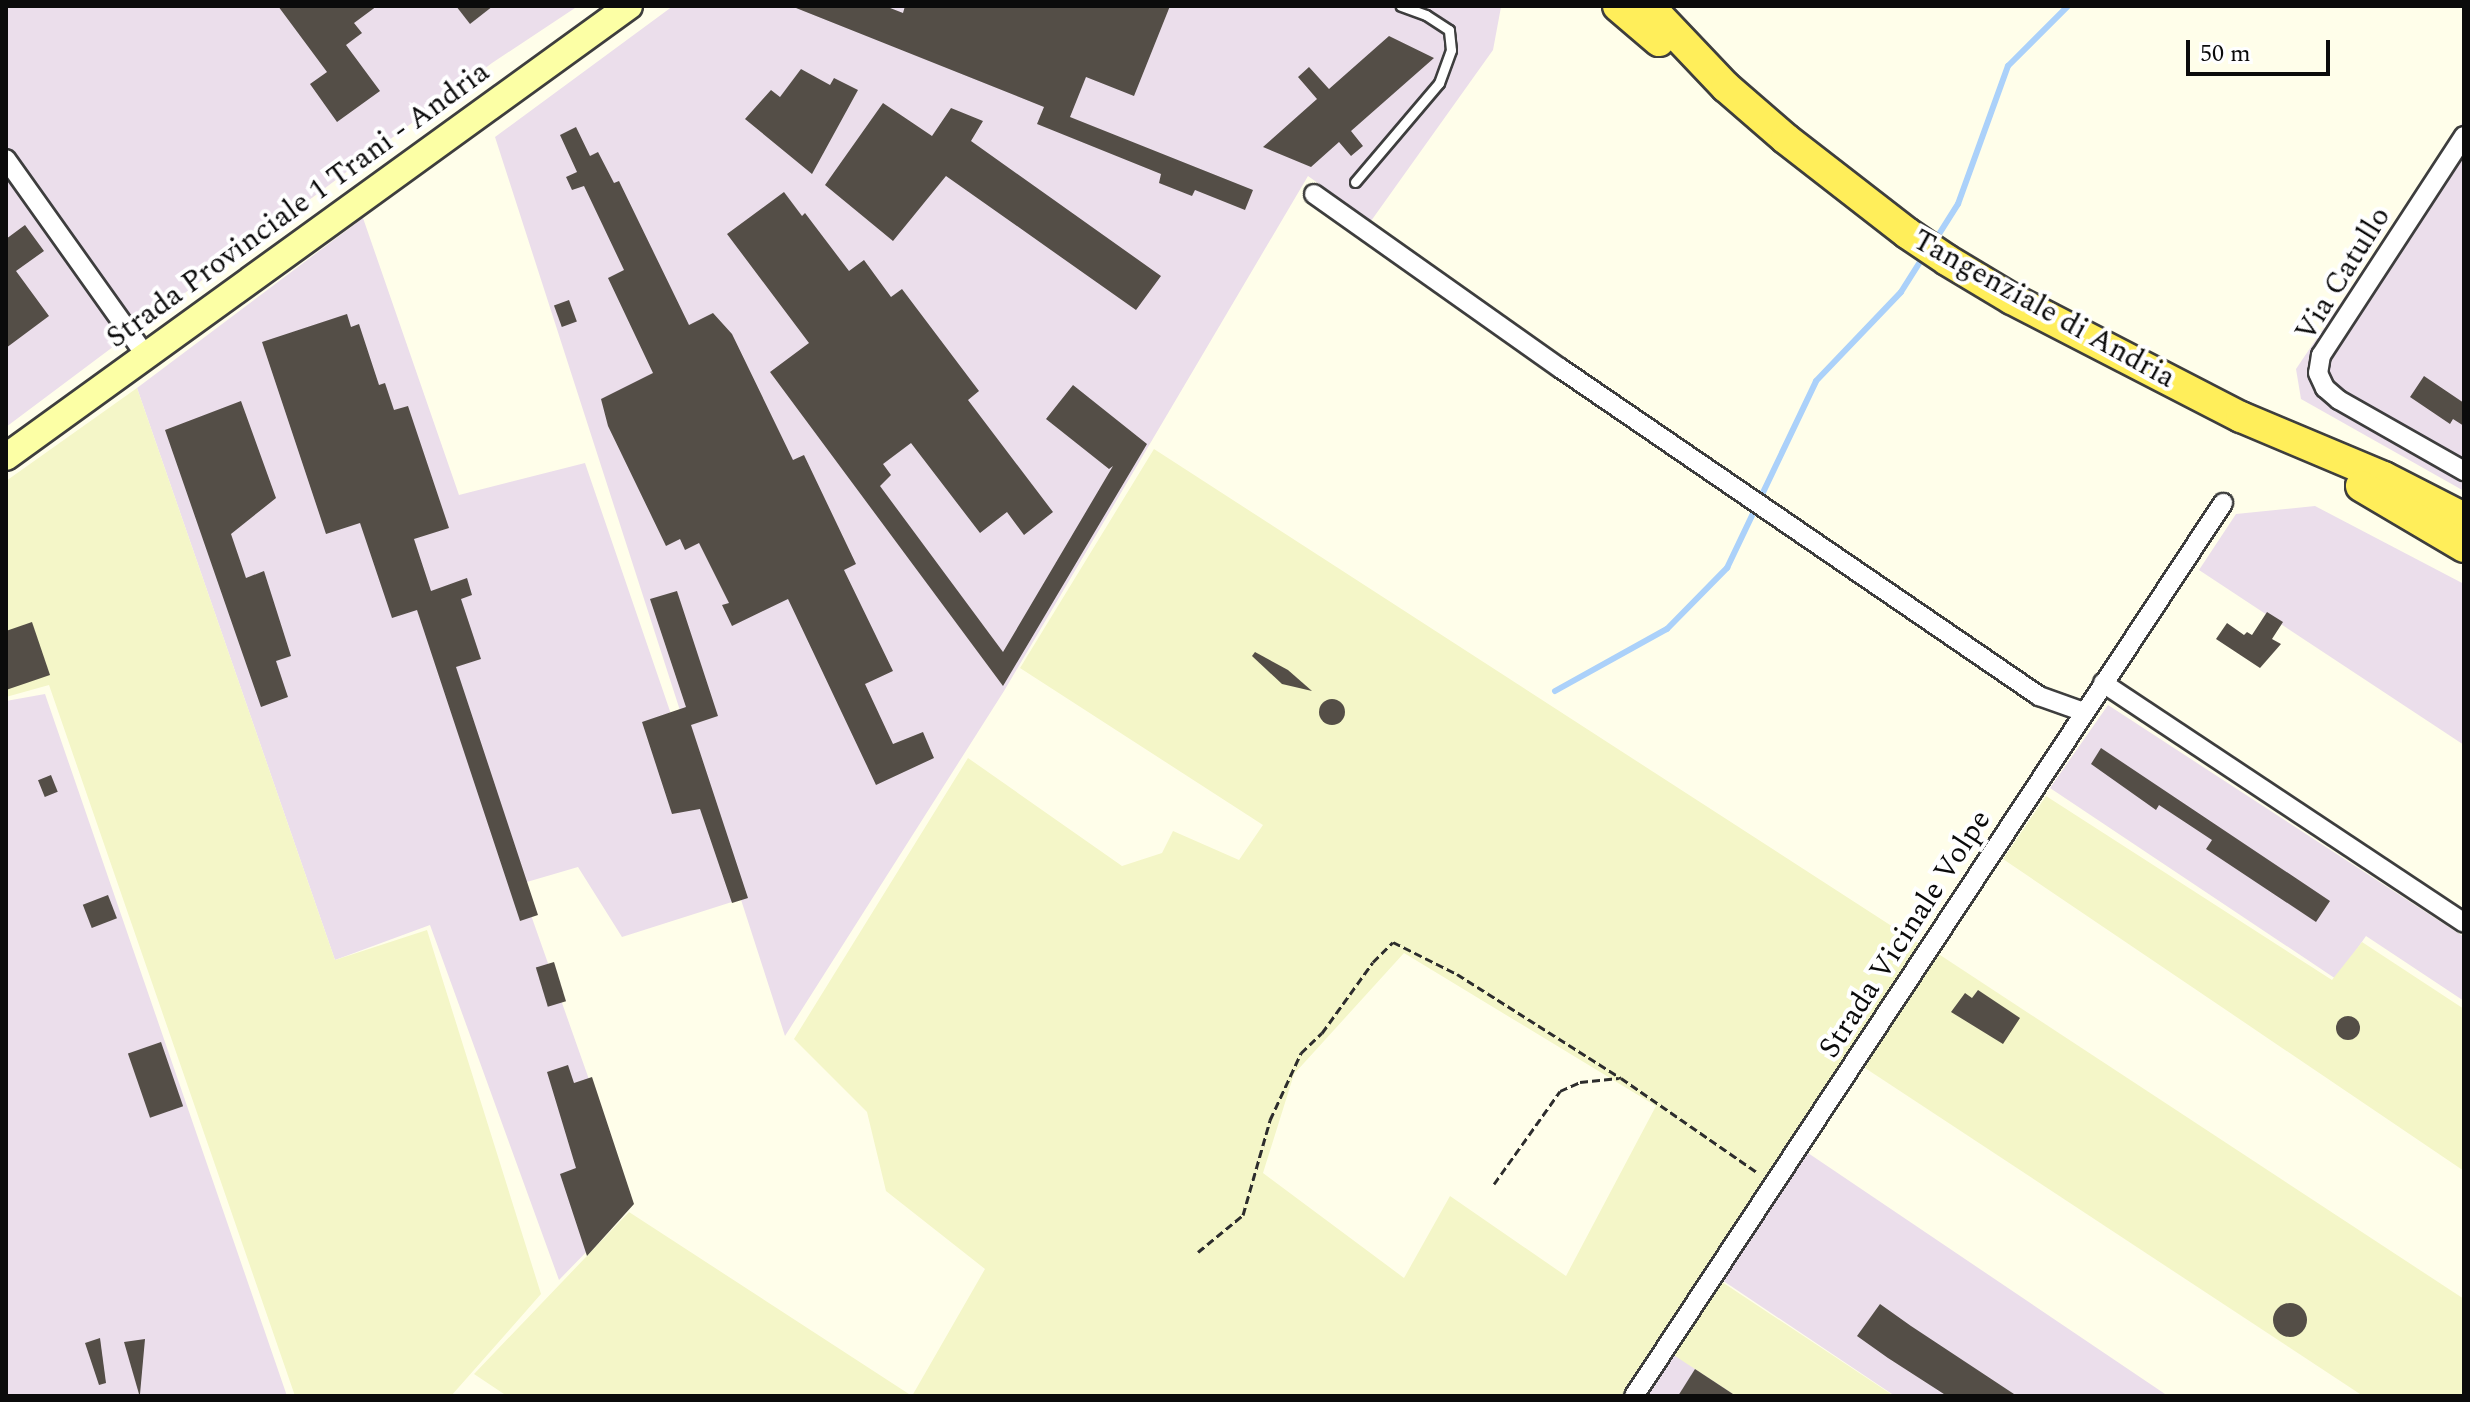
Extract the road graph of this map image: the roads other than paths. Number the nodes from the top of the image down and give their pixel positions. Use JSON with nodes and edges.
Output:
{"nodes":[{"id":1,"x":629,"y":6,"type":"edge"},
{"id":2,"x":1401,"y":6,"type":"edge"},
{"id":3,"x":1618,"y":6,"type":"edge"},
{"id":4,"x":1649,"y":6,"type":"edge"},
{"id":5,"x":1663,"y":6,"type":"edge"},
{"id":6,"x":1697,"y":55,"type":"junction"},
{"id":7,"x":1726,"y":87,"type":"junction"},
{"id":8,"x":2464,"y":136,"type":"edge"},
{"id":9,"x":6,"y":159,"type":"edge"},
{"id":10,"x":1355,"y":182,"type":"dead end"},
{"id":11,"x":1314,"y":194,"type":"dead end"},
{"id":12,"x":146,"y":356,"type":"junction"},
{"id":13,"x":2274,"y":432,"type":"junction"},
{"id":14,"x":6,"y":457,"type":"edge"},
{"id":15,"x":2464,"y":471,"type":"edge"},
{"id":16,"x":2223,"y":503,"type":"dead end"},
{"id":17,"x":2464,"y":518,"type":"edge"},
{"id":18,"x":2464,"y":547,"type":"edge"},
{"id":19,"x":2103,"y":683,"type":"junction"},
{"id":20,"x":2084,"y":712,"type":"junction"},
{"id":21,"x":2464,"y":923,"type":"edge"},
{"id":22,"x":1634,"y":1396,"type":"edge"}],
"edges":[{"from":1,"to":12,"type":"main road","name":"Strada Provinciale 1 Trani - Andria"},
{"from":2,"to":10,"type":"lane"},
{"from":3,"to":7,"type":"main road"},
{"from":4,"to":6,"type":"main road","name":"Tangenziale di Andria"},
{"from":5,"to":6,"type":"main road"},
{"from":6,"to":7,"type":"main road","name":"Tangenziale di Andria"},
{"from":7,"to":13,"type":"main road","name":"Tangenziale di Andria"},
{"from":8,"to":15,"type":"street","name":"Via Catullo"},
{"from":9,"to":12,"type":"street"},
{"from":11,"to":20,"type":"street"},
{"from":12,"to":14,"type":"main road","name":"Strada Provinciale 1 Trani - Andria"},
{"from":13,"to":17,"type":"main road","name":"Tangenziale di Andria"},
{"from":13,"to":18,"type":"main road","name":"Tangenziale di Andria"},
{"from":16,"to":19,"type":"street","name":"Strada Vicinale Volpe"},
{"from":19,"to":20,"type":"street","name":"Strada Vicinale Volpe"},
{"from":19,"to":21,"type":"street"},
{"from":20,"to":22,"type":"street","name":"Strada Vicinale Volpe"}]}
